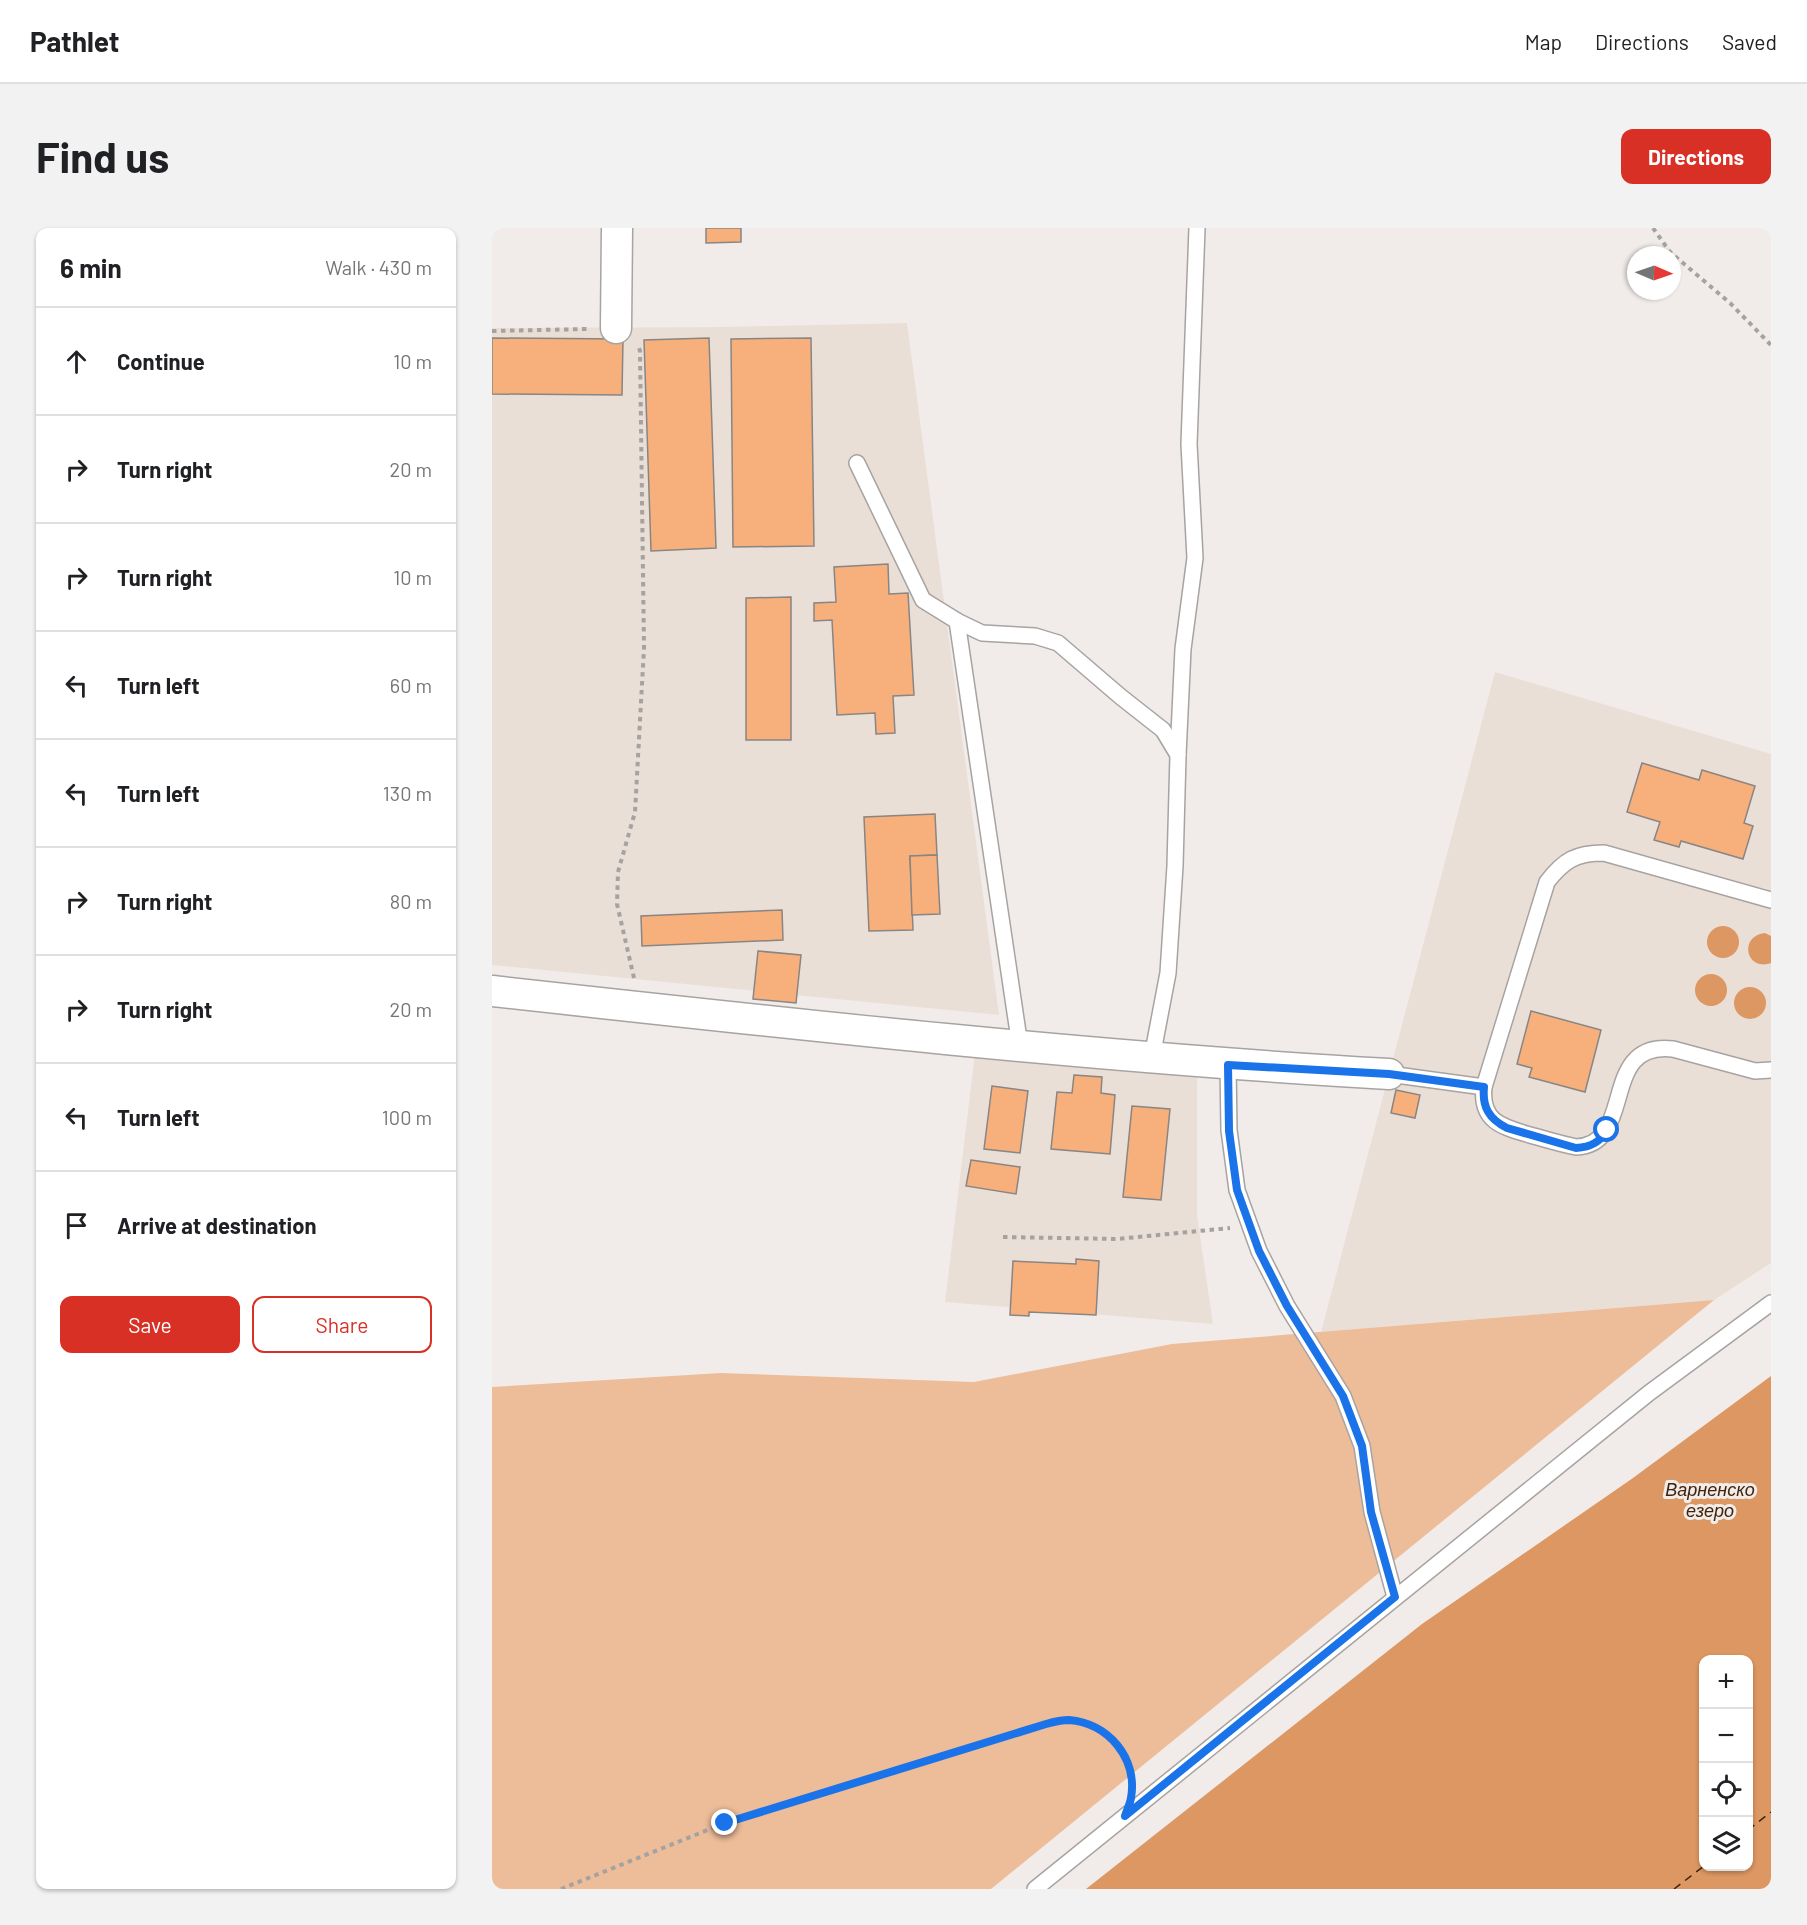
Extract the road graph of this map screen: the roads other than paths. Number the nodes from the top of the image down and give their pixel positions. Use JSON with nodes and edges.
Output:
{"nodes":[{"id":1,"x":617,"y":228,"type":"edge"},
{"id":2,"x":1197,"y":228,"type":"edge"},
{"id":3,"x":616,"y":328,"type":"road end"},
{"id":4,"x":857,"y":463,"type":"dead end"},
{"id":5,"x":957,"y":621,"type":"junction"},
{"id":6,"x":1178,"y":755,"type":"junction"},
{"id":7,"x":1771,"y":900,"type":"edge"},
{"id":8,"x":492,"y":991,"type":"edge"},
{"id":9,"x":1020,"y":1046,"type":"junction"},
{"id":10,"x":1152,"y":1057,"type":"junction"},
{"id":11,"x":1228,"y":1065,"type":"junction"},
{"id":12,"x":1771,"y":1070,"type":"edge"},
{"id":13,"x":1389,"y":1074,"type":"joint"},
{"id":14,"x":1484,"y":1087,"type":"junction"},
{"id":15,"x":1771,"y":1303,"type":"edge"},
{"id":16,"x":1395,"y":1597,"type":"junction"},
{"id":17,"x":1035,"y":1889,"type":"edge"}],
"edges":[{"from":1,"to":3,"type":"street"},
{"from":2,"to":6,"type":"lane"},
{"from":4,"to":5,"type":"lane"},
{"from":5,"to":6,"type":"lane"},
{"from":5,"to":9,"type":"lane"},
{"from":6,"to":10,"type":"lane"},
{"from":7,"to":14,"type":"lane"},
{"from":8,"to":9,"type":"street"},
{"from":9,"to":10,"type":"street"},
{"from":10,"to":11,"type":"street"},
{"from":11,"to":13,"type":"street"},
{"from":11,"to":16,"type":"lane"},
{"from":12,"to":14,"type":"lane"},
{"from":13,"to":14,"type":"lane"},
{"from":15,"to":16,"type":"lane"},
{"from":16,"to":17,"type":"lane"}]}
